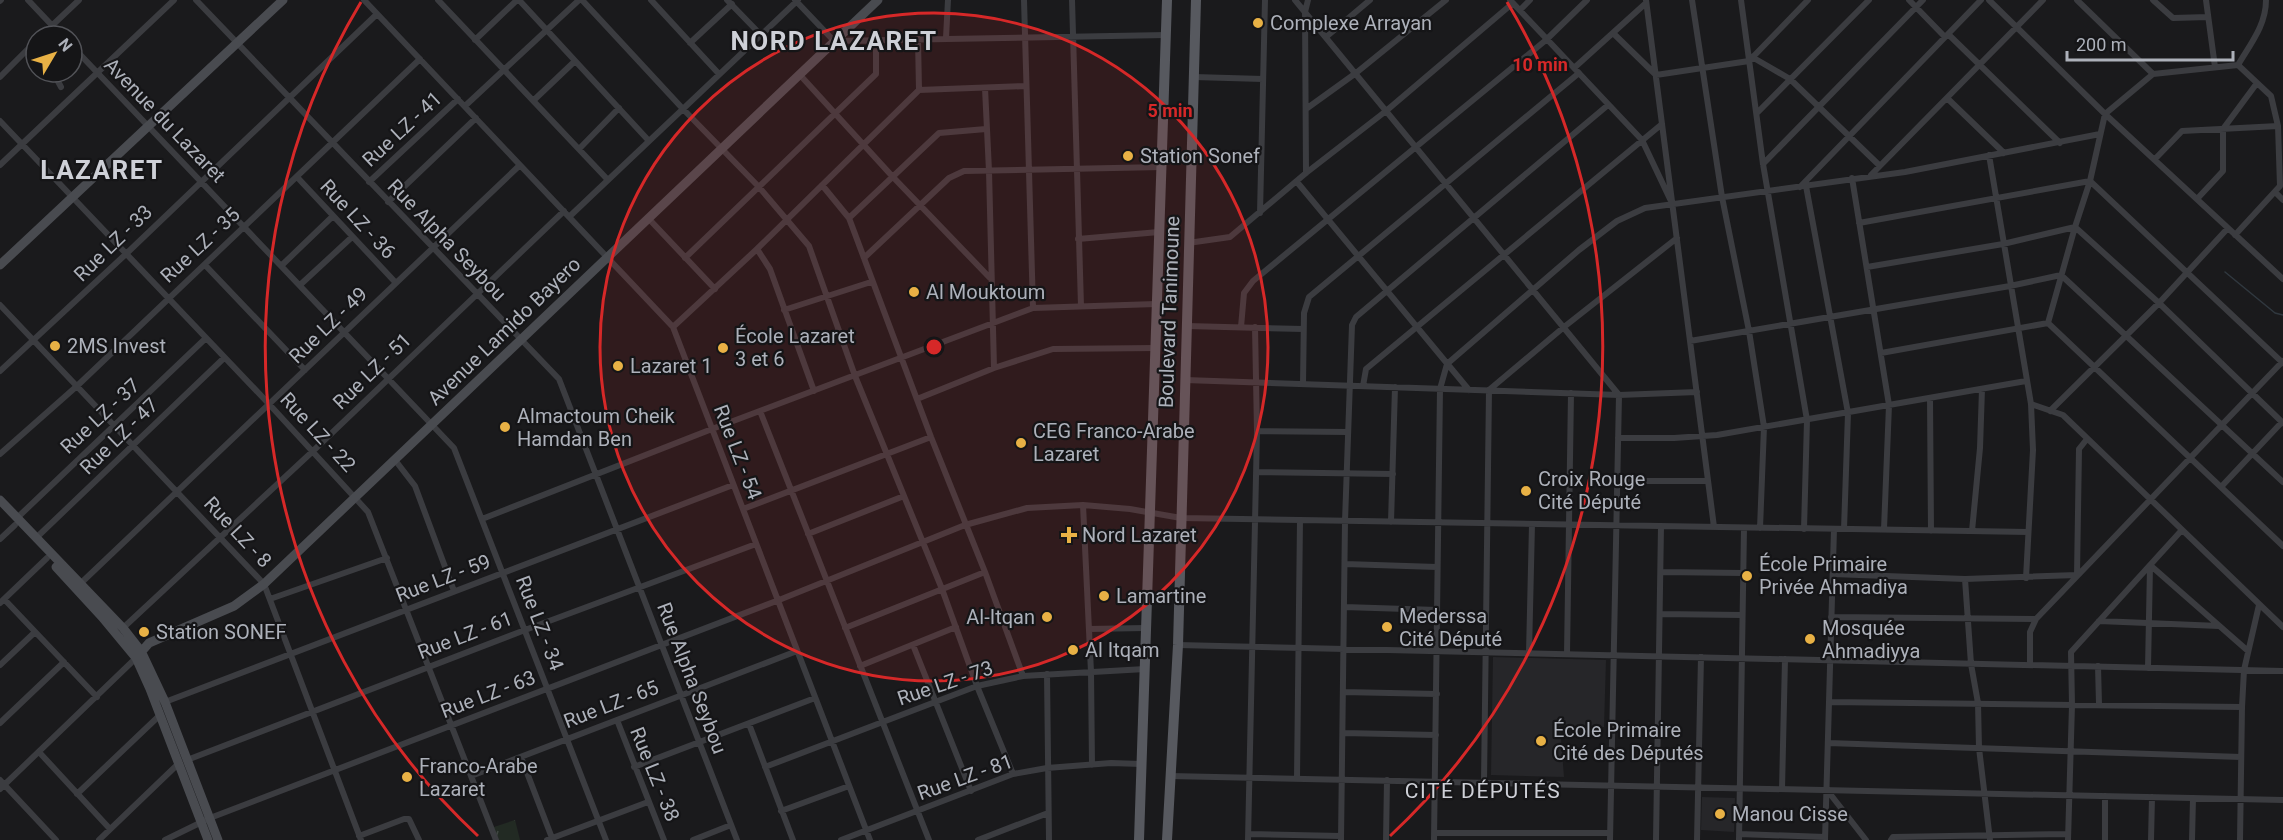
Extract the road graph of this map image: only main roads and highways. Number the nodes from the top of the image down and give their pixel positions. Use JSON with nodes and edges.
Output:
{"nodes":[{"id":1,"x":1167,"y":0,"type":"edge"},
{"id":2,"x":1196,"y":0,"type":"edge"},
{"id":3,"x":1139,"y":840,"type":"edge"},
{"id":4,"x":1167,"y":840,"type":"edge"}],
"edges":[{"from":1,"to":3,"type":"main road","name":"Boulevard Tanimoune"},
{"from":2,"to":4,"type":"main road","name":"Boulevard Tanimoune"}]}
